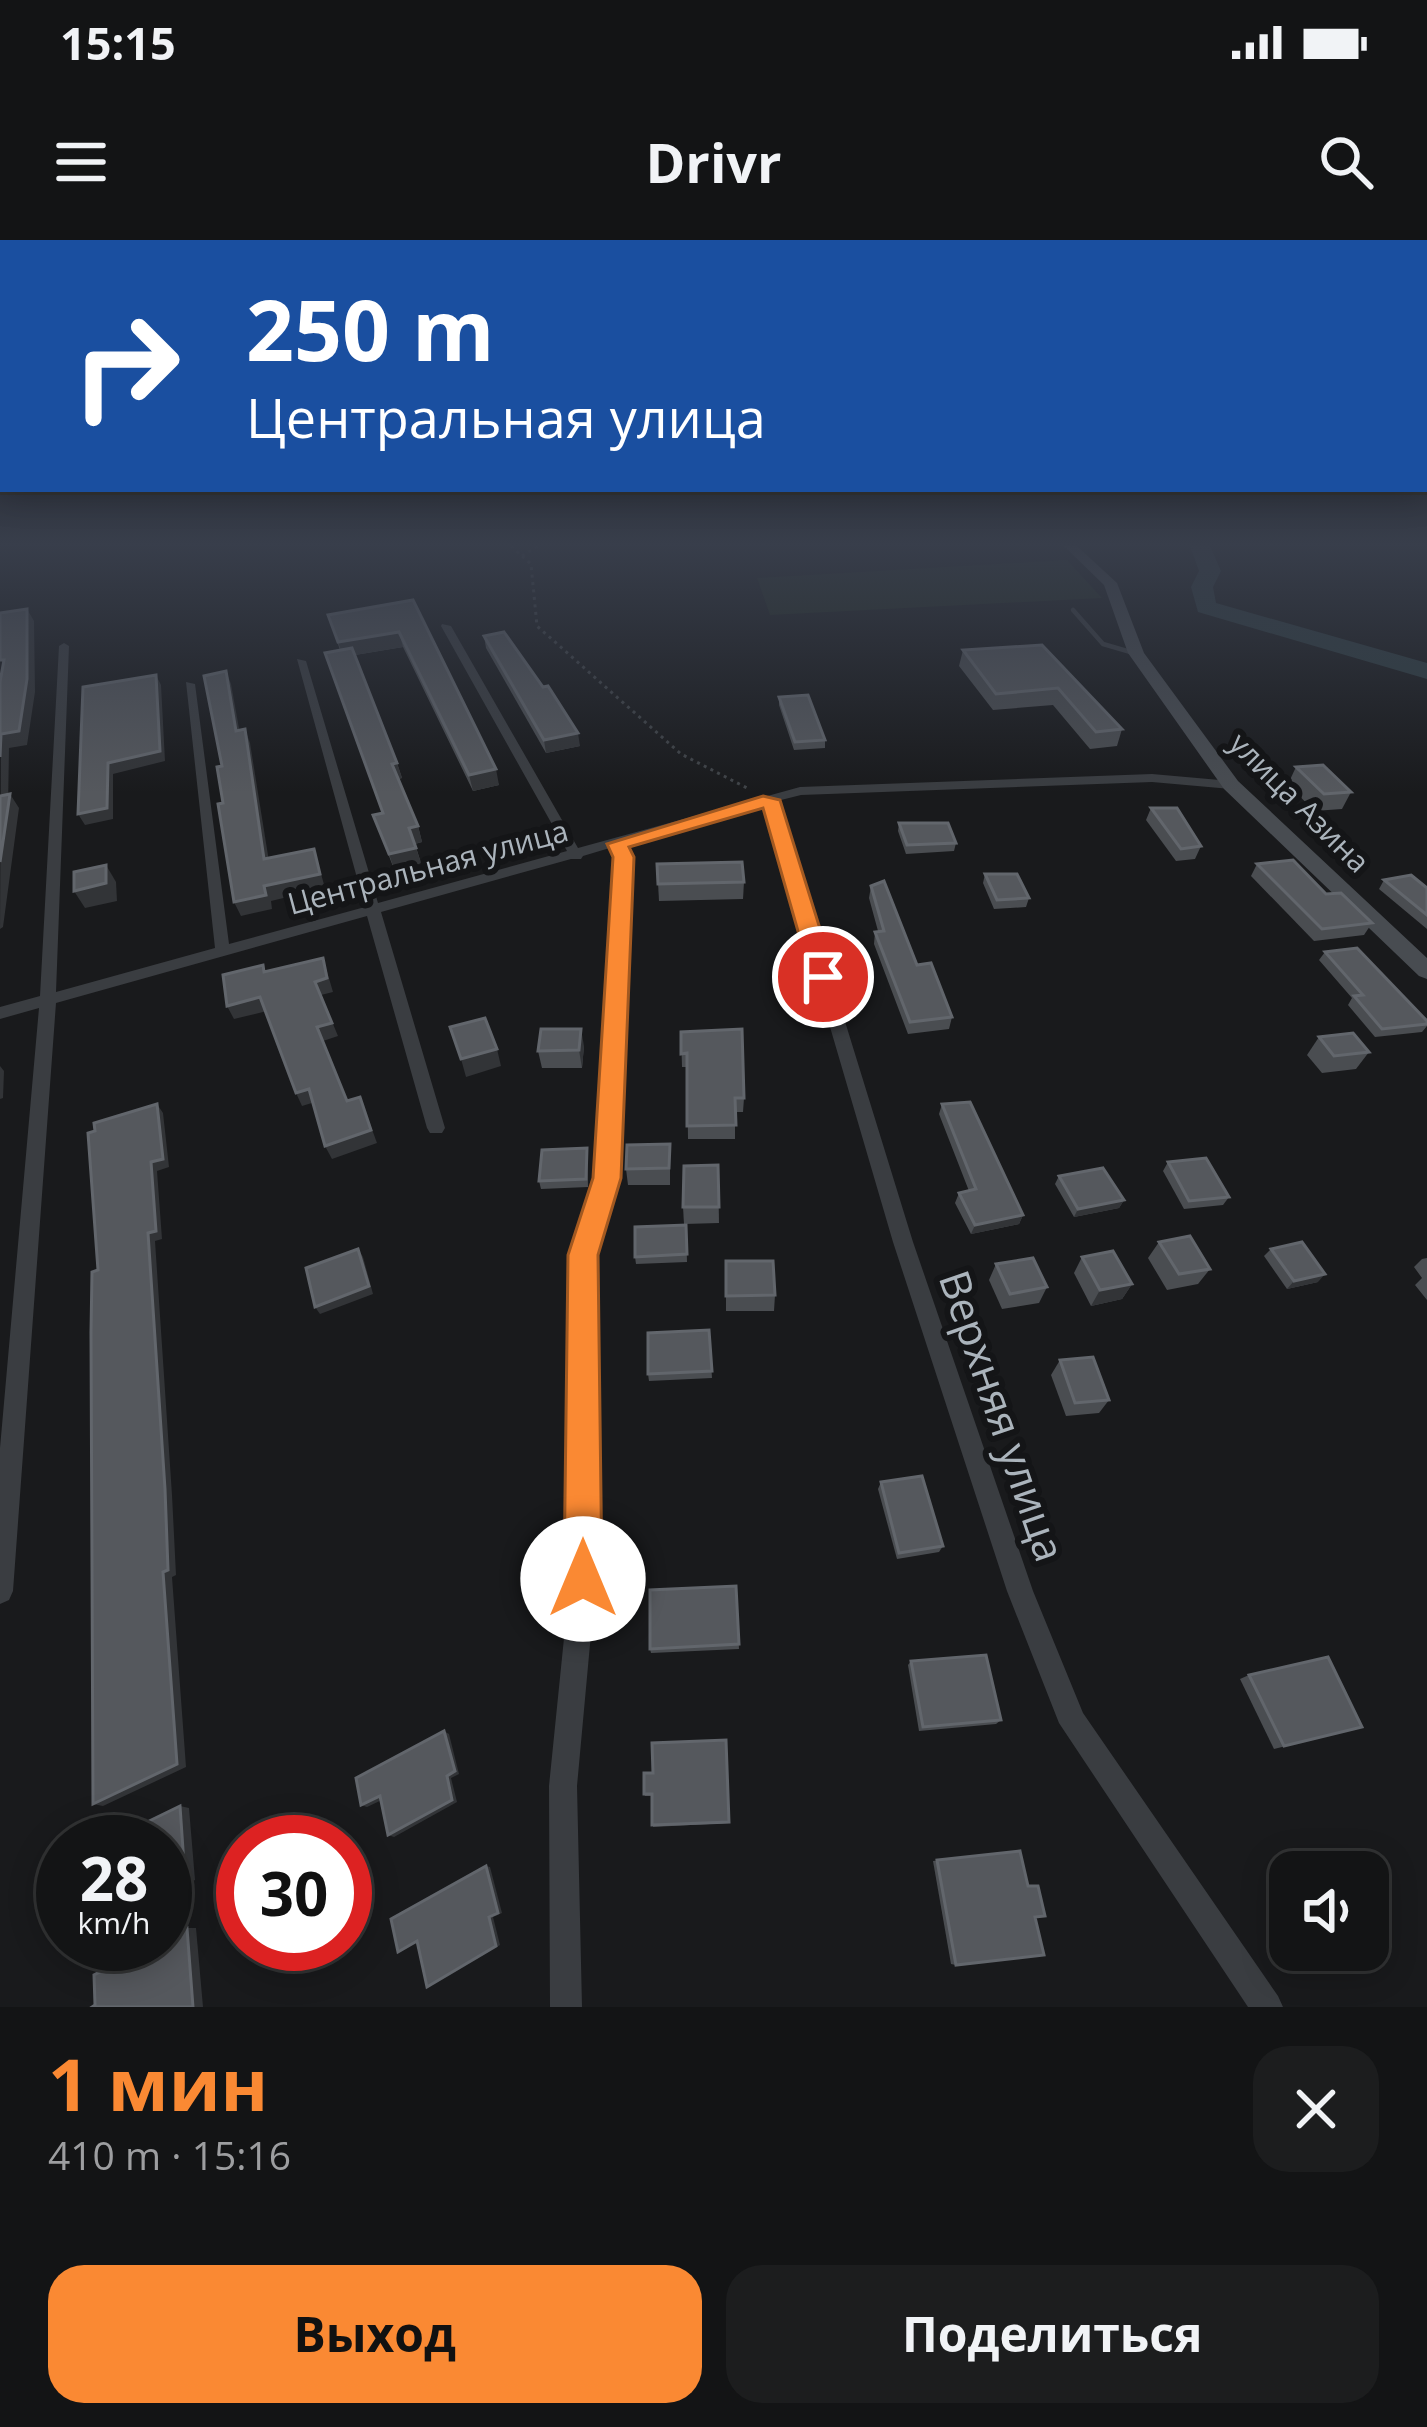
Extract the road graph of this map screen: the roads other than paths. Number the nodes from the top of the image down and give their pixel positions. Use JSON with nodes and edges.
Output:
{"nodes":[{"id":1,"x":447,"y":628,"type":"edge"},
{"id":2,"x":1089,"y":628,"type":"edge"},
{"id":3,"x":1127,"y":628,"type":"edge"},
{"id":4,"x":64,"y":646,"type":"dead end"},
{"id":5,"x":1136,"y":653,"type":"junction"},
{"id":6,"x":301,"y":661,"type":"dead end"},
{"id":7,"x":190,"y":684,"type":"dead end"},
{"id":8,"x":1231,"y":785,"type":"junction"},
{"id":9,"x":770,"y":800,"type":"junction"},
{"id":10,"x":618,"y":844,"type":"junction"},
{"id":11,"x":577,"y":856,"type":"junction"},
{"id":12,"x":375,"y":910,"type":"junction"},
{"id":13,"x":223,"y":953,"type":"junction"},
{"id":14,"x":1427,"y":971,"type":"edge"},
{"id":15,"x":48,"y":999,"type":"junction"},
{"id":16,"x":0,"y":1013,"type":"edge"},
{"id":17,"x":436,"y":1128,"type":"dead end"},
{"id":18,"x":0,"y":1592,"type":"edge"},
{"id":19,"x":566,"y":2007,"type":"edge"},
{"id":20,"x":1267,"y":2007,"type":"edge"}],
"edges":[{"from":1,"to":11,"type":"street"},
{"from":2,"to":5,"type":"lane"},
{"from":3,"to":5,"type":"street","name":"улица Азина"},
{"from":4,"to":15,"type":"street"},
{"from":5,"to":8,"type":"street","name":"улица Азина"},
{"from":6,"to":12,"type":"street"},
{"from":7,"to":13,"type":"street"},
{"from":8,"to":9,"type":"street","name":"Центральная улица"},
{"from":8,"to":14,"type":"street","name":"улица Азина"},
{"from":9,"to":10,"type":"street","name":"Центральная улица"},
{"from":9,"to":20,"type":"street","name":"Верхняя улица"},
{"from":10,"to":11,"type":"street","name":"Центральная улица"},
{"from":10,"to":19,"type":"street"},
{"from":11,"to":12,"type":"street","name":"Центральная улица"},
{"from":12,"to":13,"type":"street","name":"Центральная улица"},
{"from":12,"to":17,"type":"street"},
{"from":13,"to":15,"type":"street","name":"Центральная улица"},
{"from":15,"to":16,"type":"street","name":"Центральная улица"},
{"from":15,"to":18,"type":"street"}]}
